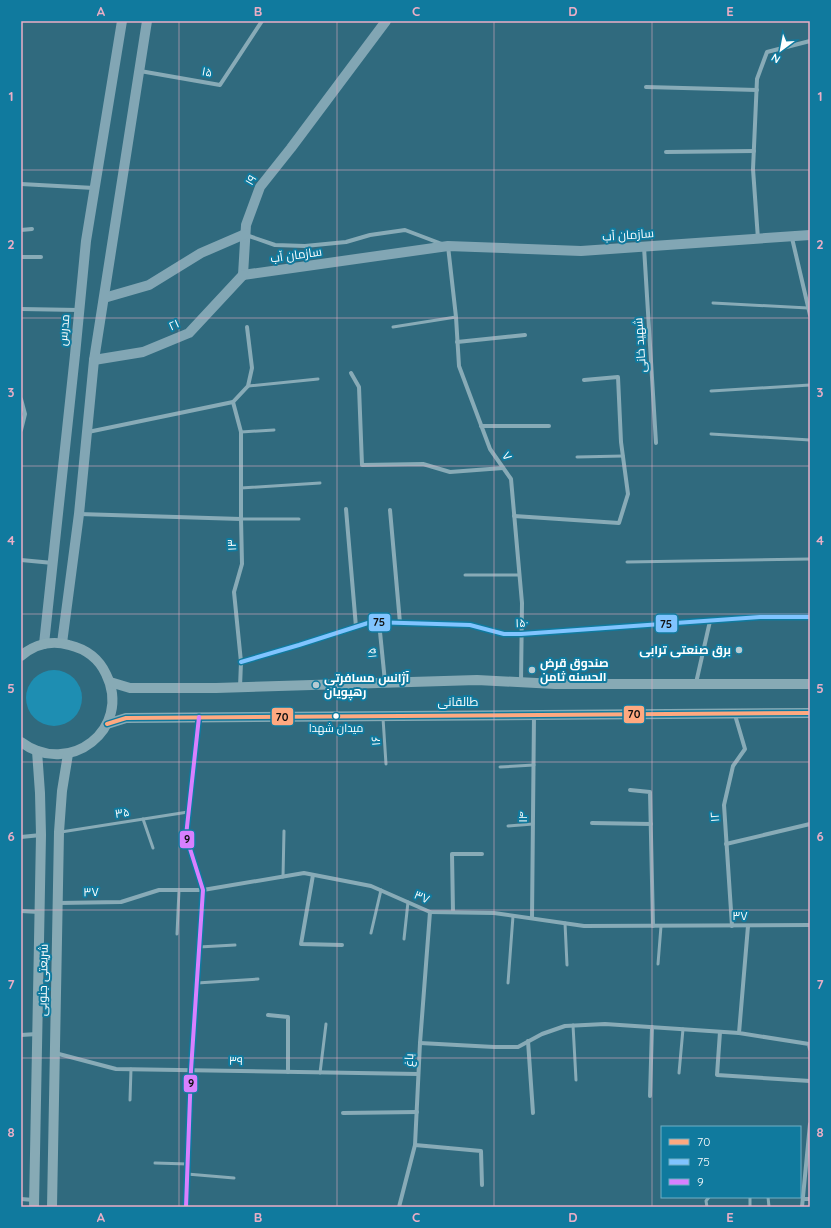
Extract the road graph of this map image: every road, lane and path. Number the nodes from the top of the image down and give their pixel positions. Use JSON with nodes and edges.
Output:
{"nodes":[{"id":1,"x":122,"y":21,"type":"edge"},
{"id":2,"x":147,"y":21,"type":"edge"},
{"id":3,"x":262,"y":21,"type":"edge"},
{"id":4,"x":386,"y":21,"type":"edge"},
{"id":5,"x":810,"y":42,"type":"edge"},
{"id":6,"x":140,"y":70,"type":"junction"},
{"id":7,"x":646,"y":87,"type":"dead end"},
{"id":8,"x":757,"y":90,"type":"junction"},
{"id":9,"x":754,"y":151,"type":"junction"},
{"id":10,"x":666,"y":152,"type":"dead end"},
{"id":11,"x":21,"y":184,"type":"edge"},
{"id":12,"x":94,"y":188,"type":"junction"},
{"id":13,"x":32,"y":229,"type":"dead end"},
{"id":14,"x":21,"y":230,"type":"edge"},
{"id":15,"x":245,"y":234,"type":"junction"},
{"id":16,"x":810,"y":236,"type":"edge"},
{"id":17,"x":791,"y":237,"type":"junction"},
{"id":18,"x":758,"y":240,"type":"junction"},
{"id":19,"x":448,"y":246,"type":"junction"},
{"id":20,"x":644,"y":247,"type":"junction"},
{"id":21,"x":21,"y":257,"type":"edge"},
{"id":22,"x":41,"y":258,"type":"dead end"},
{"id":23,"x":243,"y":276,"type":"junction"},
{"id":24,"x":104,"y":298,"type":"junction"},
{"id":25,"x":713,"y":303,"type":"dead end"},
{"id":26,"x":808,"y":308,"type":"junction"},
{"id":27,"x":21,"y":309,"type":"edge"},
{"id":28,"x":79,"y":310,"type":"junction"},
{"id":29,"x":810,"y":315,"type":"edge"},
{"id":30,"x":456,"y":317,"type":"junction"},
{"id":31,"x":393,"y":326,"type":"dead end"},
{"id":32,"x":247,"y":327,"type":"dead end"},
{"id":33,"x":525,"y":335,"type":"dead end"},
{"id":34,"x":457,"y":342,"type":"junction"},
{"id":35,"x":94,"y":360,"type":"junction"},
{"id":36,"x":351,"y":373,"type":"dead end"},
{"id":37,"x":318,"y":379,"type":"dead end"},
{"id":38,"x":584,"y":380,"type":"dead end"},
{"id":39,"x":810,"y":385,"type":"edge"},
{"id":40,"x":248,"y":386,"type":"junction"},
{"id":41,"x":711,"y":391,"type":"dead end"},
{"id":42,"x":21,"y":399,"type":"edge"},
{"id":43,"x":233,"y":402,"type":"junction"},
{"id":44,"x":481,"y":426,"type":"junction"},
{"id":45,"x":549,"y":426,"type":"dead end"},
{"id":46,"x":21,"y":430,"type":"edge"},
{"id":47,"x":274,"y":430,"type":"dead end"},
{"id":48,"x":87,"y":432,"type":"junction"},
{"id":49,"x":241,"y":432,"type":"junction"},
{"id":50,"x":711,"y":434,"type":"dead end"},
{"id":51,"x":810,"y":440,"type":"edge"},
{"id":52,"x":656,"y":443,"type":"dead end"},
{"id":53,"x":623,"y":456,"type":"junction"},
{"id":54,"x":577,"y":457,"type":"dead end"},
{"id":55,"x":503,"y":468,"type":"junction"},
{"id":56,"x":320,"y":482,"type":"dead end"},
{"id":57,"x":241,"y":488,"type":"junction"},
{"id":58,"x":346,"y":509,"type":"dead end"},
{"id":59,"x":390,"y":510,"type":"dead end"},
{"id":60,"x":79,"y":514,"type":"junction"},
{"id":61,"x":514,"y":516,"type":"junction"},
{"id":62,"x":241,"y":519,"type":"junction"},
{"id":63,"x":299,"y":519,"type":"dead end"},
{"id":64,"x":810,"y":559,"type":"edge"},
{"id":65,"x":21,"y":560,"type":"edge"},
{"id":66,"x":627,"y":562,"type":"dead end"},
{"id":67,"x":53,"y":563,"type":"junction"},
{"id":68,"x":465,"y":575,"type":"dead end"},
{"id":69,"x":519,"y":575,"type":"junction"},
{"id":70,"x":810,"y":617,"type":"edge"},
{"id":71,"x":710,"y":621,"type":"junction"},
{"id":72,"x":380,"y":622,"type":"junction"},
{"id":73,"x":400,"y":623,"type":"junction"},
{"id":74,"x":356,"y":627,"type":"junction"},
{"id":75,"x":521,"y":634,"type":"junction"},
{"id":76,"x":62,"y":643,"type":"junction"},
{"id":77,"x":44,"y":644,"type":"junction"},
{"id":78,"x":21,"y":656,"type":"edge"},
{"id":79,"x":241,"y":662,"type":"junction"},
{"id":80,"x":110,"y":682,"type":"junction"},
{"id":81,"x":521,"y":682,"type":"junction"},
{"id":82,"x":385,"y":683,"type":"junction"},
{"id":83,"x":696,"y":684,"type":"junction"},
{"id":84,"x":810,"y":684,"type":"edge"},
{"id":85,"x":240,"y":687,"type":"junction"},
{"id":86,"x":735,"y":713,"type":"junction"},
{"id":87,"x":810,"y":713,"type":"edge"},
{"id":88,"x":534,"y":715,"type":"junction"},
{"id":89,"x":383,"y":716,"type":"junction"},
{"id":90,"x":199,"y":717,"type":"junction"},
{"id":91,"x":107,"y":724,"type":"junction"},
{"id":92,"x":21,"y":742,"type":"edge"},
{"id":93,"x":37,"y":752,"type":"junction"},
{"id":94,"x":68,"y":754,"type":"junction"},
{"id":95,"x":386,"y":764,"type":"dead end"},
{"id":96,"x":534,"y":764,"type":"junction"},
{"id":97,"x":500,"y":767,"type":"dead end"},
{"id":98,"x":630,"y":790,"type":"dead end"},
{"id":99,"x":188,"y":812,"type":"junction"},
{"id":100,"x":143,"y":820,"type":"junction"},
{"id":101,"x":592,"y":823,"type":"dead end"},
{"id":102,"x":533,"y":824,"type":"junction"},
{"id":103,"x":651,"y":824,"type":"junction"},
{"id":104,"x":810,"y":824,"type":"edge"},
{"id":105,"x":508,"y":826,"type":"dead end"},
{"id":106,"x":284,"y":831,"type":"dead end"},
{"id":107,"x":59,"y":832,"type":"junction"},
{"id":108,"x":40,"y":835,"type":"junction"},
{"id":109,"x":21,"y":837,"type":"edge"},
{"id":110,"x":726,"y":844,"type":"junction"},
{"id":111,"x":153,"y":848,"type":"dead end"},
{"id":112,"x":482,"y":854,"type":"dead end"},
{"id":113,"x":313,"y":875,"type":"junction"},
{"id":114,"x":284,"y":877,"type":"junction"},
{"id":115,"x":179,"y":890,"type":"junction"},
{"id":116,"x":203,"y":890,"type":"junction"},
{"id":117,"x":381,"y":890,"type":"junction"},
{"id":118,"x":408,"y":902,"type":"junction"},
{"id":119,"x":58,"y":903,"type":"junction"},
{"id":120,"x":21,"y":911,"type":"edge"},
{"id":121,"x":39,"y":912,"type":"junction"},
{"id":122,"x":430,"y":912,"type":"junction"},
{"id":123,"x":453,"y":912,"type":"junction"},
{"id":124,"x":513,"y":916,"type":"junction"},
{"id":125,"x":532,"y":918,"type":"junction"},
{"id":126,"x":565,"y":923,"type":"junction"},
{"id":127,"x":810,"y":925,"type":"edge"},
{"id":128,"x":652,"y":926,"type":"junction"},
{"id":129,"x":661,"y":926,"type":"junction"},
{"id":130,"x":732,"y":926,"type":"junction"},
{"id":131,"x":748,"y":926,"type":"junction"},
{"id":132,"x":371,"y":933,"type":"dead end"},
{"id":133,"x":177,"y":934,"type":"dead end"},
{"id":134,"x":404,"y":939,"type":"dead end"},
{"id":135,"x":235,"y":944,"type":"dead end"},
{"id":136,"x":342,"y":945,"type":"dead end"},
{"id":137,"x":199,"y":947,"type":"junction"},
{"id":138,"x":658,"y":964,"type":"dead end"},
{"id":139,"x":567,"y":965,"type":"dead end"},
{"id":140,"x":258,"y":979,"type":"dead end"},
{"id":141,"x":197,"y":982,"type":"junction"},
{"id":142,"x":508,"y":983,"type":"dead end"},
{"id":143,"x":268,"y":1015,"type":"dead end"},
{"id":144,"x":326,"y":1024,"type":"dead end"},
{"id":145,"x":573,"y":1025,"type":"junction"},
{"id":146,"x":652,"y":1027,"type":"junction"},
{"id":147,"x":683,"y":1029,"type":"junction"},
{"id":148,"x":720,"y":1032,"type":"junction"},
{"id":149,"x":739,"y":1033,"type":"junction"},
{"id":150,"x":37,"y":1034,"type":"junction"},
{"id":151,"x":21,"y":1035,"type":"edge"},
{"id":152,"x":528,"y":1042,"type":"junction"},
{"id":153,"x":420,"y":1043,"type":"junction"},
{"id":154,"x":810,"y":1049,"type":"edge"},
{"id":155,"x":55,"y":1054,"type":"junction"},
{"id":156,"x":131,"y":1069,"type":"junction"},
{"id":157,"x":191,"y":1070,"type":"junction"},
{"id":158,"x":288,"y":1072,"type":"junction"},
{"id":159,"x":320,"y":1072,"type":"junction"},
{"id":160,"x":418,"y":1074,"type":"junction"},
{"id":161,"x":680,"y":1074,"type":"dead end"},
{"id":162,"x":576,"y":1080,"type":"dead end"},
{"id":163,"x":810,"y":1081,"type":"edge"},
{"id":164,"x":650,"y":1096,"type":"dead end"},
{"id":165,"x":130,"y":1100,"type":"dead end"},
{"id":166,"x":416,"y":1112,"type":"junction"},
{"id":167,"x":343,"y":1113,"type":"dead end"},
{"id":168,"x":533,"y":1113,"type":"dead end"},
{"id":169,"x":810,"y":1124,"type":"edge"},
{"id":170,"x":415,"y":1145,"type":"junction"},
{"id":171,"x":156,"y":1163,"type":"dead end"},
{"id":172,"x":188,"y":1164,"type":"junction"},
{"id":173,"x":187,"y":1174,"type":"junction"},
{"id":174,"x":234,"y":1178,"type":"dead end"},
{"id":175,"x":482,"y":1185,"type":"dead end"},
{"id":176,"x":709,"y":1198,"type":"edge"},
{"id":177,"x":21,"y":1199,"type":"edge"},
{"id":178,"x":803,"y":1199,"type":"junction"},
{"id":179,"x":810,"y":1199,"type":"edge"},
{"id":180,"x":34,"y":1204,"type":"edge"},
{"id":181,"x":52,"y":1207,"type":"edge"},
{"id":182,"x":186,"y":1207,"type":"edge"},
{"id":183,"x":399,"y":1207,"type":"edge"},
{"id":184,"x":707,"y":1207,"type":"edge"},
{"id":185,"x":802,"y":1207,"type":"edge"}],
"edges":[{"from":1,"to":12,"type":"main road","name":"مدرس"},
{"from":2,"to":6,"type":"main road"},
{"from":3,"to":6,"type":"street","name":"۱۵"},
{"from":4,"to":15,"type":"main road","name":"۱۹"},
{"from":5,"to":8,"type":"street"},
{"from":6,"to":24,"type":"main road"},
{"from":7,"to":8,"type":"street"},
{"from":8,"to":9,"type":"street"},
{"from":9,"to":10,"type":"street"},
{"from":9,"to":18,"type":"street"},
{"from":11,"to":12,"type":"street"},
{"from":12,"to":28,"type":"main road","name":"مدرس"},
{"from":13,"to":14,"type":"street"},
{"from":15,"to":19,"type":"street","name":"سازمان آب"},
{"from":15,"to":23,"type":"main road","name":"۱۹"},
{"from":15,"to":24,"type":"main road"},
{"from":16,"to":17,"type":"main road","name":"سازمان آب"},
{"from":17,"to":18,"type":"main road","name":"سازمان آب"},
{"from":17,"to":26,"type":"street"},
{"from":18,"to":20,"type":"main road","name":"سازمان آب"},
{"from":19,"to":20,"type":"main road","name":"سازمان آب"},
{"from":19,"to":23,"type":"main road","name":"سازمان آب"},
{"from":19,"to":30,"type":"street","name":"۷"},
{"from":20,"to":52,"type":"street","name":"شهید خانی"},
{"from":21,"to":22,"type":"street"},
{"from":23,"to":35,"type":"main road","name":"۲۱"},
{"from":24,"to":35,"type":"main road"},
{"from":25,"to":26,"type":"lane"},
{"from":26,"to":29,"type":"street"},
{"from":27,"to":28,"type":"street"},
{"from":28,"to":67,"type":"main road","name":"مدرس"},
{"from":30,"to":31,"type":"lane"},
{"from":30,"to":34,"type":"street","name":"۷"},
{"from":32,"to":40,"type":"street"},
{"from":33,"to":34,"type":"street"},
{"from":34,"to":44,"type":"street","name":"۷"},
{"from":35,"to":48,"type":"main road"},
{"from":36,"to":55,"type":"street"},
{"from":37,"to":40,"type":"lane"},
{"from":38,"to":53,"type":"street"},
{"from":39,"to":41,"type":"lane"},
{"from":40,"to":43,"type":"street"},
{"from":42,"to":46,"type":"street"},
{"from":43,"to":48,"type":"street"},
{"from":43,"to":49,"type":"street","name":"۱۳"},
{"from":44,"to":45,"type":"street"},
{"from":44,"to":55,"type":"street","name":"۷"},
{"from":47,"to":49,"type":"lane"},
{"from":48,"to":60,"type":"main road"},
{"from":49,"to":57,"type":"street","name":"۱۳"},
{"from":50,"to":51,"type":"lane"},
{"from":53,"to":54,"type":"lane"},
{"from":53,"to":61,"type":"street"},
{"from":55,"to":61,"type":"street","name":"۷"},
{"from":56,"to":57,"type":"lane"},
{"from":57,"to":62,"type":"street","name":"۱۳"},
{"from":58,"to":74,"type":"street"},
{"from":59,"to":73,"type":"street"},
{"from":60,"to":62,"type":"street"},
{"from":60,"to":76,"type":"main road"},
{"from":61,"to":69,"type":"street","name":"۷"},
{"from":62,"to":63,"type":"lane"},
{"from":62,"to":79,"type":"street","name":"۱۳"},
{"from":64,"to":66,"type":"lane"},
{"from":65,"to":67,"type":"street"},
{"from":67,"to":77,"type":"main road","name":"مدرس"},
{"from":68,"to":69,"type":"lane"},
{"from":69,"to":75,"type":"street","name":"۷"},
{"from":70,"to":71,"type":"street","name":"۱۵۰"},
{"from":71,"to":75,"type":"street","name":"۱۵۰"},
{"from":71,"to":83,"type":"street"},
{"from":72,"to":73,"type":"street","name":"۱۵۰"},
{"from":72,"to":74,"type":"street","name":"۱۵۰"},
{"from":72,"to":82,"type":"street","name":"۱۵"},
{"from":73,"to":75,"type":"street","name":"۱۵۰"},
{"from":74,"to":79,"type":"street","name":"۱۵۰"},
{"from":75,"to":81,"type":"street","name":"۷"},
{"from":76,"to":77,"type":"main road"},
{"from":76,"to":80,"type":"main road"},
{"from":77,"to":78,"type":"main road"},
{"from":79,"to":85,"type":"street","name":"۱۳"},
{"from":80,"to":85,"type":"main road","name":"طالقانی"},
{"from":80,"to":91,"type":"main road"},
{"from":81,"to":82,"type":"main road","name":"طالقانی"},
{"from":81,"to":83,"type":"main road","name":"طالقانی"},
{"from":82,"to":85,"type":"main road","name":"طالقانی"},
{"from":83,"to":84,"type":"main road","name":"طالقانی"},
{"from":86,"to":87,"type":"main road","name":"طالقانی"},
{"from":86,"to":88,"type":"main road","name":"طالقانی"},
{"from":86,"to":110,"type":"street","name":"۱۲"},
{"from":88,"to":89,"type":"main road","name":"طالقانی"},
{"from":88,"to":96,"type":"street","name":"۱۴"},
{"from":89,"to":90,"type":"main road","name":"طالقانی"},
{"from":89,"to":95,"type":"lane","name":"۱۶"},
{"from":90,"to":91,"type":"main road","name":"طالقانی"},
{"from":90,"to":99,"type":"street"},
{"from":91,"to":94,"type":"main road"},
{"from":92,"to":93,"type":"main road"},
{"from":93,"to":94,"type":"main road"},
{"from":93,"to":108,"type":"main road","name":"شریعتی جنوبی"},
{"from":94,"to":107,"type":"main road","name":"شریعتی جنوبی"},
{"from":96,"to":97,"type":"lane"},
{"from":96,"to":102,"type":"street","name":"۱۴"},
{"from":98,"to":103,"type":"street"},
{"from":99,"to":100,"type":"lane","name":"۳۵"},
{"from":99,"to":116,"type":"street"},
{"from":100,"to":107,"type":"lane","name":"۳۵"},
{"from":100,"to":111,"type":"lane"},
{"from":101,"to":103,"type":"street"},
{"from":102,"to":105,"type":"lane"},
{"from":102,"to":125,"type":"street","name":"۱۴"},
{"from":103,"to":128,"type":"street"},
{"from":104,"to":110,"type":"street"},
{"from":106,"to":114,"type":"lane"},
{"from":107,"to":119,"type":"main road","name":"شریعتی جنوبی"},
{"from":108,"to":109,"type":"street"},
{"from":108,"to":121,"type":"main road","name":"شریعتی جنوبی"},
{"from":110,"to":130,"type":"street","name":"۱۲"},
{"from":112,"to":123,"type":"street"},
{"from":113,"to":114,"type":"street","name":"۳۷"},
{"from":113,"to":117,"type":"street","name":"۳۷"},
{"from":113,"to":136,"type":"street"},
{"from":114,"to":116,"type":"street","name":"۳۷"},
{"from":115,"to":116,"type":"street","name":"۳۷"},
{"from":115,"to":119,"type":"street","name":"۳۷"},
{"from":115,"to":133,"type":"lane"},
{"from":116,"to":137,"type":"street"},
{"from":117,"to":118,"type":"street","name":"۳۷"},
{"from":117,"to":132,"type":"lane"},
{"from":118,"to":122,"type":"street","name":"۳۷"},
{"from":118,"to":134,"type":"lane"},
{"from":119,"to":155,"type":"main road","name":"شریعتی جنوبی"},
{"from":120,"to":121,"type":"street"},
{"from":121,"to":150,"type":"main road","name":"شریعتی جنوبی"},
{"from":122,"to":123,"type":"street","name":"۳۷"},
{"from":122,"to":153,"type":"street","name":"باغ"},
{"from":123,"to":124,"type":"street","name":"۳۷"},
{"from":124,"to":125,"type":"street","name":"۳۷"},
{"from":124,"to":142,"type":"lane"},
{"from":125,"to":126,"type":"street","name":"۳۷"},
{"from":126,"to":128,"type":"street","name":"۳۷"},
{"from":126,"to":139,"type":"lane"},
{"from":127,"to":131,"type":"street","name":"۳۷"},
{"from":128,"to":129,"type":"street","name":"۳۷"},
{"from":129,"to":130,"type":"street","name":"۳۷"},
{"from":129,"to":138,"type":"lane"},
{"from":130,"to":131,"type":"street","name":"۳۷"},
{"from":131,"to":149,"type":"street"},
{"from":135,"to":137,"type":"lane"},
{"from":137,"to":141,"type":"street"},
{"from":140,"to":141,"type":"lane"},
{"from":141,"to":157,"type":"street"},
{"from":143,"to":158,"type":"street"},
{"from":144,"to":159,"type":"lane"},
{"from":145,"to":146,"type":"street"},
{"from":145,"to":152,"type":"street"},
{"from":145,"to":162,"type":"lane"},
{"from":146,"to":147,"type":"street"},
{"from":146,"to":164,"type":"street"},
{"from":147,"to":148,"type":"street"},
{"from":147,"to":161,"type":"lane"},
{"from":148,"to":149,"type":"street"},
{"from":148,"to":163,"type":"street"},
{"from":149,"to":154,"type":"street"},
{"from":150,"to":151,"type":"street"},
{"from":150,"to":180,"type":"main road","name":"شریعتی جنوبی"},
{"from":152,"to":153,"type":"street"},
{"from":152,"to":168,"type":"street"},
{"from":153,"to":160,"type":"street","name":"باغ"},
{"from":155,"to":156,"type":"street","name":"۳۹"},
{"from":155,"to":181,"type":"main road","name":"شریعتی جنوبی"},
{"from":156,"to":157,"type":"street","name":"۳۹"},
{"from":156,"to":165,"type":"lane"},
{"from":157,"to":158,"type":"street","name":"۳۹"},
{"from":157,"to":172,"type":"street"},
{"from":158,"to":159,"type":"street","name":"۳۹"},
{"from":159,"to":160,"type":"street","name":"۳۹"},
{"from":160,"to":166,"type":"street","name":"باغ"},
{"from":166,"to":167,"type":"street"},
{"from":166,"to":170,"type":"street","name":"باغ"},
{"from":169,"to":178,"type":"street"},
{"from":170,"to":175,"type":"street"},
{"from":170,"to":183,"type":"street","name":"باغ"},
{"from":171,"to":172,"type":"lane"},
{"from":172,"to":173,"type":"street"},
{"from":173,"to":174,"type":"lane"},
{"from":173,"to":182,"type":"street"},
{"from":176,"to":184,"type":"lane"},
{"from":177,"to":180,"type":"street"},
{"from":178,"to":179,"type":"street"},
{"from":178,"to":185,"type":"street"}]}
